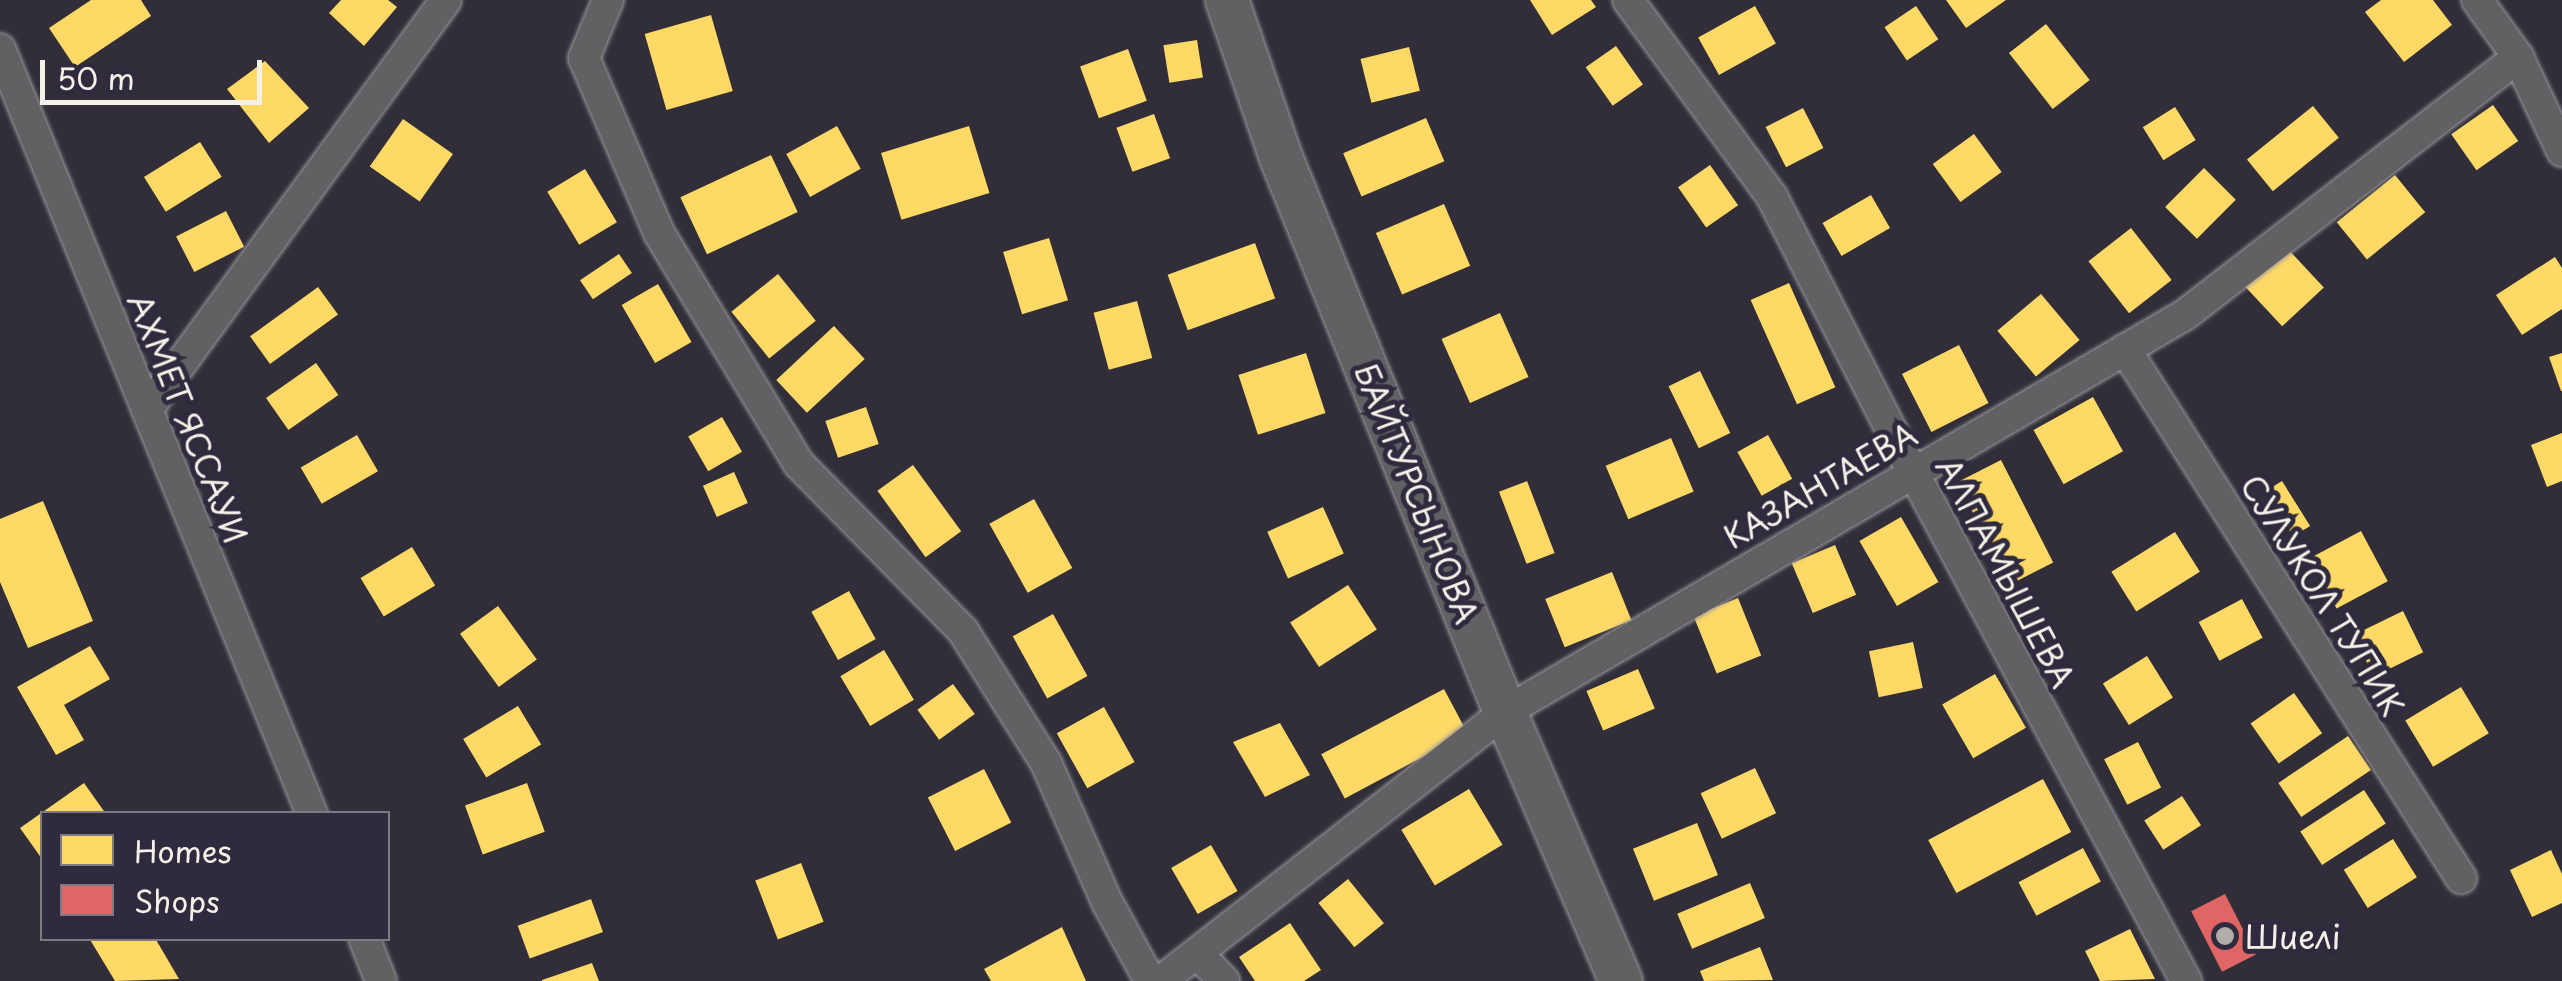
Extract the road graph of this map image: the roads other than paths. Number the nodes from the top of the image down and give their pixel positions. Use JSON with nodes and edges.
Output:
{"nodes":[{"id":1,"x":446,"y":0,"type":"edge"},
{"id":2,"x":608,"y":0,"type":"edge"},
{"id":3,"x":1228,"y":0,"type":"edge"},
{"id":4,"x":1628,"y":0,"type":"edge"},
{"id":5,"x":2477,"y":0,"type":"edge"},
{"id":6,"x":0,"y":49,"type":"edge"},
{"id":7,"x":2518,"y":57,"type":"junction"},
{"id":8,"x":2562,"y":150,"type":"edge"},
{"id":9,"x":2125,"y":349,"type":"junction"},
{"id":10,"x":147,"y":410,"type":"junction"},
{"id":11,"x":1913,"y":472,"type":"junction"},
{"id":12,"x":1505,"y":712,"type":"junction"},
{"id":13,"x":311,"y":811,"type":"edge"},
{"id":14,"x":2461,"y":878,"type":"dead end"},
{"id":15,"x":365,"y":941,"type":"edge"},
{"id":16,"x":1197,"y":953,"type":"junction"},
{"id":17,"x":381,"y":981,"type":"edge"},
{"id":18,"x":1150,"y":981,"type":"edge"},
{"id":19,"x":1161,"y":981,"type":"edge"},
{"id":20,"x":1224,"y":981,"type":"edge"},
{"id":21,"x":1620,"y":981,"type":"edge"},
{"id":22,"x":2186,"y":981,"type":"edge"}],
"edges":[{"from":1,"to":10,"type":"street"},
{"from":2,"to":18,"type":"street"},
{"from":3,"to":12,"type":"main road","name":"БАЙТУРСЫНОВА"},
{"from":4,"to":11,"type":"street","name":"АЛПАМЫШЕВА"},
{"from":5,"to":7,"type":"street"},
{"from":6,"to":10,"type":"street","name":"АХМЕТ ЯССАУИ"},
{"from":7,"to":8,"type":"street"},
{"from":7,"to":9,"type":"street","name":"КАЗАНТАЕВА"},
{"from":9,"to":11,"type":"street","name":"КАЗАНТАЕВА"},
{"from":9,"to":14,"type":"street","name":"СУЛУКОЛ ТУПИК"},
{"from":10,"to":13,"type":"street","name":"АХМЕТ ЯССАУИ"},
{"from":11,"to":12,"type":"street","name":"КАЗАНТАЕВА"},
{"from":11,"to":22,"type":"street","name":"АЛПАМЫШЕВА"},
{"from":12,"to":16,"type":"street","name":"КАЗАНТАЕВА"},
{"from":12,"to":21,"type":"main road","name":"БАЙТУРСЫНОВА"},
{"from":15,"to":17,"type":"street"},
{"from":16,"to":19,"type":"street","name":"КАЗАНТАЕВА"},
{"from":16,"to":20,"type":"street"}]}
